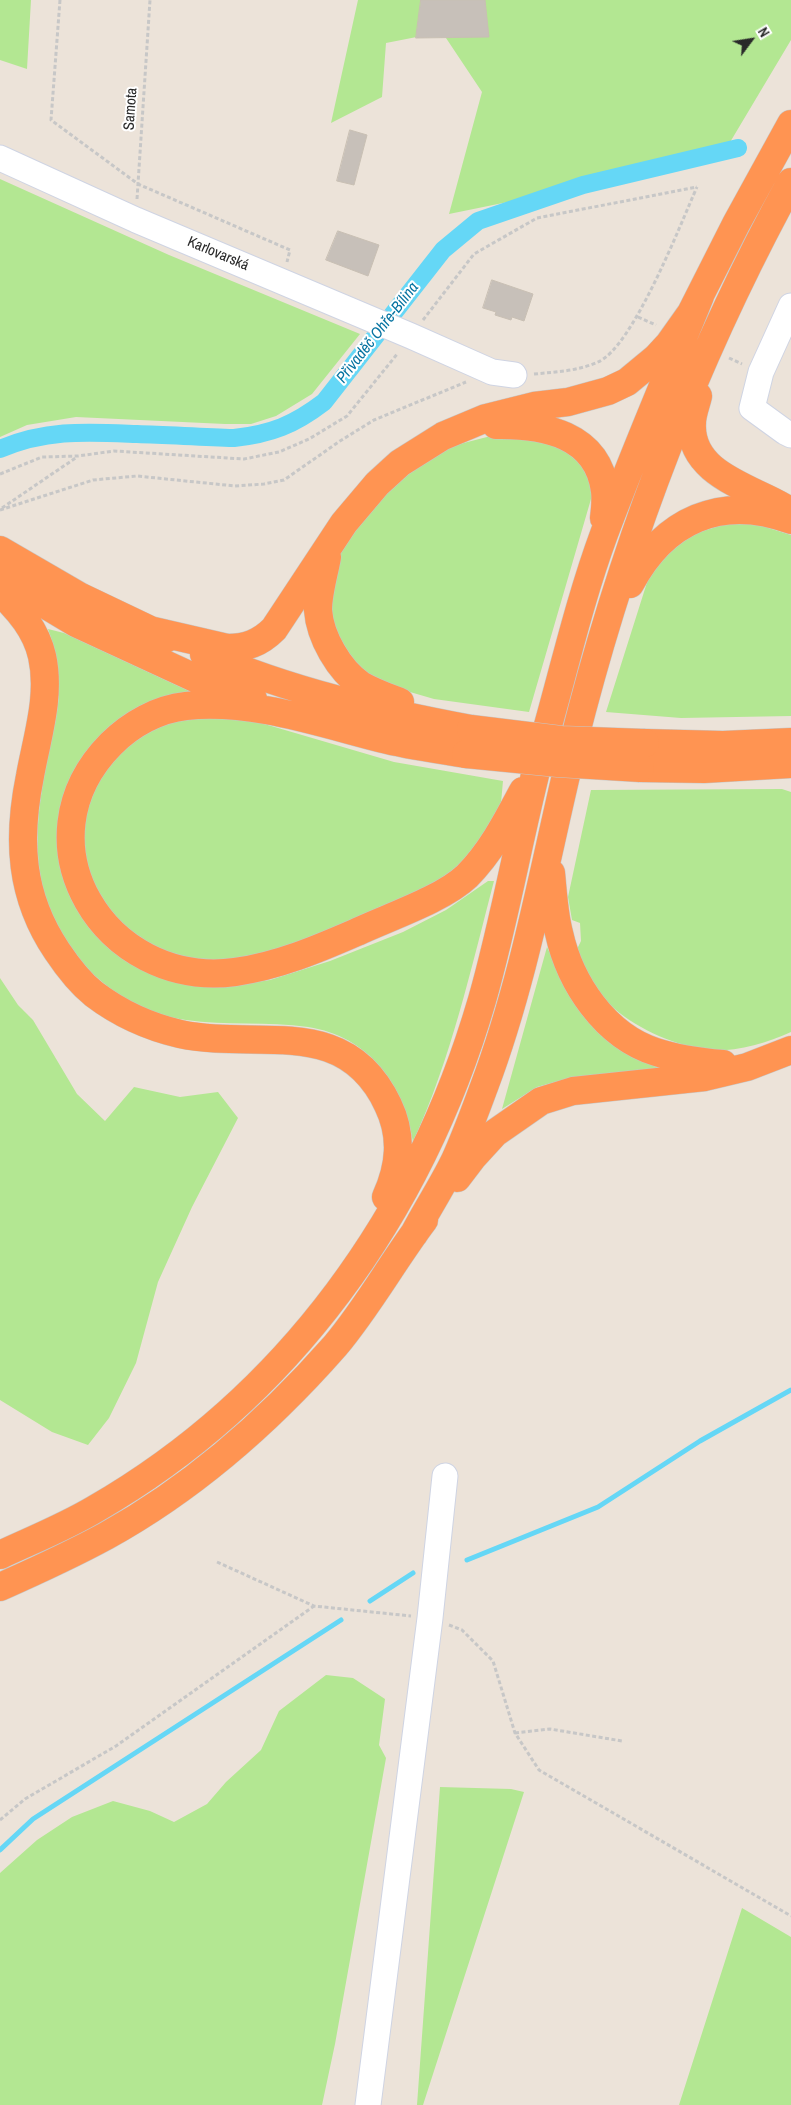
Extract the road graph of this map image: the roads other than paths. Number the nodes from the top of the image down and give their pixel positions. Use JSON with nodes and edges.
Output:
{"nodes":[{"id":1,"x":791,"y":124,"type":"edge"},
{"id":2,"x":0,"y":158,"type":"edge"},
{"id":3,"x":791,"y":182,"type":"edge"},
{"id":4,"x":700,"y":296,"type":"junction"},
{"id":5,"x":791,"y":306,"type":"edge"},
{"id":6,"x":709,"y":346,"type":"junction"},
{"id":7,"x":503,"y":373,"type":"road end"},
{"id":8,"x":791,"y":434,"type":"edge"},
{"id":9,"x":443,"y":436,"type":"junction"},
{"id":10,"x":791,"y":513,"type":"edge"},
{"id":11,"x":791,"y":520,"type":"edge"},
{"id":12,"x":603,"y":537,"type":"junction"},
{"id":13,"x":329,"y":548,"type":"junction"},
{"id":14,"x":0,"y":550,"type":"edge"},
{"id":15,"x":0,"y":578,"type":"edge"},
{"id":16,"x":0,"y":592,"type":"edge"},
{"id":17,"x":149,"y":630,"type":"junction"},
{"id":18,"x":603,"y":634,"type":"junction"},
{"id":19,"x":314,"y":721,"type":"junction"},
{"id":20,"x":791,"y":730,"type":"edge"},
{"id":21,"x":469,"y":742,"type":"junction"},
{"id":22,"x":791,"y":742,"type":"edge"},
{"id":23,"x":723,"y":745,"type":"junction"},
{"id":24,"x":643,"y":756,"type":"junction"},
{"id":25,"x":791,"y":764,"type":"edge"},
{"id":26,"x":537,"y":766,"type":"junction"},
{"id":27,"x":704,"y":769,"type":"junction"},
{"id":28,"x":791,"y":781,"type":"edge"},
{"id":29,"x":548,"y":854,"type":"junction"},
{"id":30,"x":791,"y":1050,"type":"edge"},
{"id":31,"x":747,"y":1067,"type":"junction"},
{"id":32,"x":414,"y":1234,"type":"junction"},
{"id":33,"x":353,"y":1273,"type":"junction"},
{"id":34,"x":446,"y":1476,"type":"dead end"},
{"id":35,"x":0,"y":1555,"type":"edge"},
{"id":36,"x":0,"y":1587,"type":"edge"},
{"id":37,"x":368,"y":2105,"type":"edge"}],
"edges":[{"from":1,"to":4,"type":"highway"},
{"from":2,"to":7,"type":"street","name":"Karlovarská"},
{"from":3,"to":6,"type":"highway"},
{"from":4,"to":9,"type":"highway"},
{"from":4,"to":12,"type":"highway"},
{"from":5,"to":8,"type":"street"},
{"from":6,"to":10,"type":"highway"},
{"from":6,"to":18,"type":"highway"},
{"from":9,"to":12,"type":"highway"},
{"from":9,"to":13,"type":"highway"},
{"from":11,"to":18,"type":"highway"},
{"from":12,"to":26,"type":"highway"},
{"from":13,"to":17,"type":"highway"},
{"from":13,"to":21,"type":"highway"},
{"from":14,"to":17,"type":"highway"},
{"from":15,"to":19,"type":"highway"},
{"from":16,"to":33,"type":"highway"},
{"from":17,"to":21,"type":"highway"},
{"from":18,"to":29,"type":"highway"},
{"from":19,"to":21,"type":"highway"},
{"from":19,"to":26,"type":"highway"},
{"from":20,"to":23,"type":"highway"},
{"from":21,"to":24,"type":"highway","bridge":true},
{"from":22,"to":23,"type":"highway"},
{"from":23,"to":24,"type":"highway"},
{"from":24,"to":27,"type":"highway"},
{"from":25,"to":27,"type":"highway"},
{"from":26,"to":33,"type":"highway"},
{"from":27,"to":28,"type":"highway"},
{"from":29,"to":31,"type":"highway"},
{"from":29,"to":32,"type":"highway"},
{"from":30,"to":31,"type":"highway"},
{"from":31,"to":32,"type":"highway"},
{"from":32,"to":36,"type":"highway"},
{"from":33,"to":35,"type":"highway"},
{"from":34,"to":37,"type":"street"}]}
